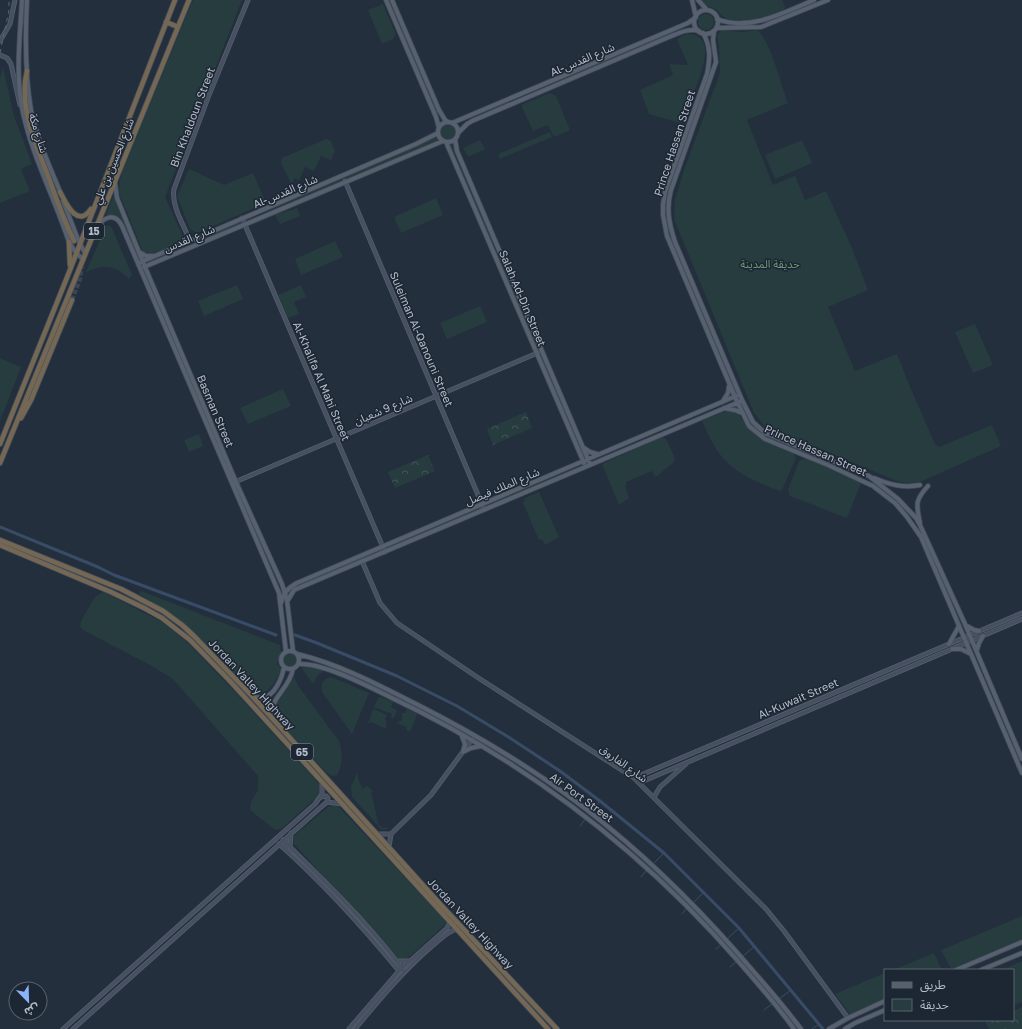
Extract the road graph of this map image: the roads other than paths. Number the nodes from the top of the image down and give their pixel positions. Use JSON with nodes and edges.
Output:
{"nodes":[{"id":1,"x":15,"y":0,"type":"edge"},
{"id":2,"x":22,"y":0,"type":"edge"},
{"id":3,"x":27,"y":0,"type":"edge"},
{"id":4,"x":175,"y":0,"type":"edge"},
{"id":5,"x":189,"y":0,"type":"edge"},
{"id":6,"x":248,"y":0,"type":"edge"},
{"id":7,"x":386,"y":0,"type":"edge"},
{"id":8,"x":392,"y":0,"type":"edge"},
{"id":9,"x":692,"y":0,"type":"edge"},
{"id":10,"x":698,"y":0,"type":"edge"},
{"id":11,"x":814,"y":0,"type":"edge"},
{"id":12,"x":828,"y":0,"type":"edge"},
{"id":13,"x":707,"y":11,"type":"junction"},
{"id":14,"x":696,"y":18,"type":"junction"},
{"id":15,"x":718,"y":19,"type":"junction"},
{"id":16,"x":166,"y":22,"type":"junction"},
{"id":17,"x":178,"y":27,"type":"junction"},
{"id":18,"x":715,"y":29,"type":"junction"},
{"id":19,"x":701,"y":32,"type":"junction"},
{"id":20,"x":0,"y":41,"type":"edge"},
{"id":21,"x":0,"y":55,"type":"edge"},
{"id":22,"x":611,"y":56,"type":"junction"},
{"id":23,"x":614,"y":61,"type":"junction"},
{"id":24,"x":27,"y":71,"type":"junction"},
{"id":25,"x":421,"y":75,"type":"junction"},
{"id":26,"x":525,"y":96,"type":"junction"},
{"id":27,"x":520,"y":98,"type":"junction"},
{"id":28,"x":23,"y":112,"type":"junction"},
{"id":29,"x":450,"y":122,"type":"junction"},
{"id":30,"x":439,"y":128,"type":"junction"},
{"id":31,"x":438,"y":133,"type":"junction"},
{"id":32,"x":458,"y":133,"type":"junction"},
{"id":33,"x":455,"y":139,"type":"junction"},
{"id":34,"x":445,"y":141,"type":"junction"},
{"id":35,"x":115,"y":180,"type":"junction"},
{"id":36,"x":345,"y":182,"type":"junction"},
{"id":37,"x":60,"y":192,"type":"junction"},
{"id":38,"x":95,"y":202,"type":"junction"},
{"id":39,"x":242,"y":218,"type":"junction"},
{"id":40,"x":245,"y":224,"type":"junction"},
{"id":41,"x":95,"y":228,"type":"junction"},
{"id":42,"x":190,"y":241,"type":"junction"},
{"id":43,"x":71,"y":242,"type":"junction"},
{"id":44,"x":80,"y":244,"type":"junction"},
{"id":45,"x":139,"y":251,"type":"junction"},
{"id":46,"x":76,"y":253,"type":"junction"},
{"id":47,"x":86,"y":253,"type":"junction"},
{"id":48,"x":155,"y":256,"type":"junction"},
{"id":49,"x":83,"y":259,"type":"junction"},
{"id":50,"x":143,"y":262,"type":"junction"},
{"id":51,"x":138,"y":264,"type":"junction"},
{"id":52,"x":152,"y":264,"type":"junction"},
{"id":53,"x":145,"y":267,"type":"junction"},
{"id":54,"x":140,"y":269,"type":"junction"},
{"id":55,"x":70,"y":270,"type":"junction"},
{"id":56,"x":148,"y":273,"type":"junction"},
{"id":57,"x":72,"y":300,"type":"tunnel mouth"},
{"id":58,"x":542,"y":352,"type":"junction"},
{"id":59,"x":537,"y":354,"type":"junction"},
{"id":60,"x":729,"y":383,"type":"junction"},
{"id":61,"x":740,"y":394,"type":"junction"},
{"id":62,"x":436,"y":396,"type":"junction"},
{"id":63,"x":735,"y":397,"type":"junction"},
{"id":64,"x":742,"y":400,"type":"junction"},
{"id":65,"x":723,"y":402,"type":"junction"},
{"id":66,"x":737,"y":402,"type":"junction"},
{"id":67,"x":724,"y":408,"type":"junction"},
{"id":68,"x":742,"y":413,"type":"junction"},
{"id":69,"x":16,"y":424,"type":"junction"},
{"id":70,"x":337,"y":439,"type":"junction"},
{"id":71,"x":0,"y":444,"type":"edge"},
{"id":72,"x":584,"y":448,"type":"junction"},
{"id":73,"x":602,"y":453,"type":"junction"},
{"id":74,"x":588,"y":459,"type":"junction"},
{"id":75,"x":583,"y":461,"type":"junction"},
{"id":76,"x":0,"y":463,"type":"edge"},
{"id":77,"x":590,"y":464,"type":"junction"},
{"id":78,"x":585,"y":466,"type":"junction"},
{"id":79,"x":869,"y":476,"type":"junction"},
{"id":80,"x":234,"y":483,"type":"junction"},
{"id":81,"x":920,"y":485,"type":"dead end"},
{"id":82,"x":928,"y":486,"type":"dead end"},
{"id":83,"x":482,"y":504,"type":"junction"},
{"id":84,"x":484,"y":509,"type":"junction"},
{"id":85,"x":920,"y":525,"type":"junction"},
{"id":86,"x":0,"y":540,"type":"edge"},
{"id":87,"x":0,"y":545,"type":"edge"},
{"id":88,"x":383,"y":546,"type":"junction"},
{"id":89,"x":385,"y":552,"type":"junction"},
{"id":90,"x":362,"y":562,"type":"junction"},
{"id":91,"x":297,"y":583,"type":"junction"},
{"id":92,"x":300,"y":588,"type":"junction"},
{"id":93,"x":285,"y":593,"type":"junction"},
{"id":94,"x":287,"y":602,"type":"junction"},
{"id":95,"x":281,"y":603,"type":"junction"},
{"id":96,"x":1022,"y":613,"type":"edge"},
{"id":97,"x":1022,"y":619,"type":"edge"},
{"id":98,"x":965,"y":624,"type":"junction"},
{"id":99,"x":959,"y":626,"type":"junction"},
{"id":100,"x":980,"y":631,"type":"junction"},
{"id":101,"x":970,"y":635,"type":"junction"},
{"id":102,"x":194,"y":636,"type":"junction"},
{"id":103,"x":983,"y":636,"type":"junction"},
{"id":104,"x":964,"y":637,"type":"junction"},
{"id":105,"x":190,"y":640,"type":"junction"},
{"id":106,"x":972,"y":640,"type":"junction"},
{"id":107,"x":966,"y":643,"type":"junction"},
{"id":108,"x":950,"y":644,"type":"junction"},
{"id":109,"x":952,"y":649,"type":"junction"},
{"id":110,"x":286,"y":652,"type":"junction"},
{"id":111,"x":295,"y":652,"type":"junction"},
{"id":112,"x":977,"y":652,"type":"junction"},
{"id":113,"x":971,"y":654,"type":"junction"},
{"id":114,"x":298,"y":664,"type":"junction"},
{"id":115,"x":284,"y":667,"type":"junction"},
{"id":116,"x":293,"y":669,"type":"junction"},
{"id":117,"x":828,"y":695,"type":"junction"},
{"id":118,"x":252,"y":696,"type":"junction"},
{"id":119,"x":831,"y":701,"type":"junction"},
{"id":120,"x":272,"y":718,"type":"junction"},
{"id":121,"x":461,"y":734,"type":"junction"},
{"id":122,"x":474,"y":736,"type":"junction"},
{"id":123,"x":472,"y":741,"type":"junction"},
{"id":124,"x":481,"y":746,"type":"junction"},
{"id":125,"x":463,"y":752,"type":"junction"},
{"id":126,"x":694,"y":759,"type":"junction"},
{"id":127,"x":1022,"y":759,"type":"edge"},
{"id":128,"x":1022,"y":773,"type":"edge"},
{"id":129,"x":634,"y":778,"type":"junction"},
{"id":130,"x":322,"y":782,"type":"junction"},
{"id":131,"x":639,"y":782,"type":"junction"},
{"id":132,"x":335,"y":788,"type":"junction"},
{"id":133,"x":331,"y":792,"type":"junction"},
{"id":134,"x":321,"y":797,"type":"junction"},
{"id":135,"x":654,"y":797,"type":"junction"},
{"id":136,"x":327,"y":802,"type":"junction"},
{"id":137,"x":342,"y":804,"type":"junction"},
{"id":138,"x":291,"y":833,"type":"junction"},
{"id":139,"x":378,"y":834,"type":"junction"},
{"id":140,"x":391,"y":834,"type":"junction"},
{"id":141,"x":283,"y":840,"type":"junction"},
{"id":142,"x":279,"y":844,"type":"junction"},
{"id":143,"x":389,"y":847,"type":"junction"},
{"id":144,"x":290,"y":848,"type":"junction"},
{"id":145,"x":285,"y":849,"type":"junction"},
{"id":146,"x":272,"y":850,"type":"junction"},
{"id":147,"x":440,"y":906,"type":"junction"},
{"id":148,"x":449,"y":920,"type":"junction"},
{"id":149,"x":457,"y":929,"type":"junction"},
{"id":150,"x":1022,"y":942,"type":"edge"},
{"id":151,"x":158,"y":945,"type":"junction"},
{"id":152,"x":163,"y":948,"type":"junction"},
{"id":153,"x":1022,"y":953,"type":"edge"},
{"id":154,"x":396,"y":961,"type":"junction"},
{"id":155,"x":410,"y":961,"type":"junction"},
{"id":156,"x":394,"y":965,"type":"junction"},
{"id":157,"x":958,"y":969,"type":"edge"},
{"id":158,"x":983,"y":969,"type":"edge"},
{"id":159,"x":402,"y":971,"type":"junction"},
{"id":160,"x":394,"y":976,"type":"junction"},
{"id":161,"x":884,"y":1001,"type":"edge"},
{"id":162,"x":884,"y":1010,"type":"edge"},
{"id":163,"x":848,"y":1018,"type":"junction"},
{"id":164,"x":63,"y":1029,"type":"edge"},
{"id":165,"x":73,"y":1029,"type":"edge"},
{"id":166,"x":349,"y":1029,"type":"edge"},
{"id":167,"x":355,"y":1029,"type":"edge"},
{"id":168,"x":548,"y":1029,"type":"edge"},
{"id":169,"x":557,"y":1029,"type":"edge"},
{"id":170,"x":794,"y":1029,"type":"edge"},
{"id":171,"x":801,"y":1029,"type":"edge"},
{"id":172,"x":829,"y":1029,"type":"edge"},
{"id":173,"x":845,"y":1029,"type":"edge"}],
"edges":[{"from":1,"to":20,"type":"street"},
{"from":2,"to":28,"type":"main road","name":"شارع مكة"},
{"from":3,"to":24,"type":"main road","name":"شارع مكة"},
{"from":4,"to":16,"type":"highway","name":"شارع الحسين بن علي","number":"15"},
{"from":5,"to":17,"type":"highway","name":"شارع الحسين بن علي","number":"15"},
{"from":6,"to":42,"type":"street","name":"Bin Khaldoun Street"},
{"from":7,"to":25,"type":"main road"},
{"from":8,"to":25,"type":"main road"},
{"from":9,"to":14,"type":"main road"},
{"from":10,"to":13,"type":"main road"},
{"from":11,"to":15,"type":"main road"},
{"from":12,"to":18,"type":"main road"},
{"from":13,"to":14,"type":"main road"},
{"from":13,"to":15,"type":"main road"},
{"from":14,"to":19,"type":"main road"},
{"from":14,"to":22,"type":"main road","name":"Al-شارع القدس"},
{"from":15,"to":18,"type":"main road"},
{"from":16,"to":17,"type":"highway"},
{"from":16,"to":38,"type":"highway","name":"شارع الحسين بن علي","number":"15"},
{"from":17,"to":35,"type":"highway","name":"شارع الحسين بن علي","number":"15"},
{"from":18,"to":19,"type":"main road"},
{"from":18,"to":61,"type":"main road","name":"Prince Hassan Street"},
{"from":19,"to":23,"type":"main road","name":"Al-شارع القدس"},
{"from":19,"to":60,"type":"main road","name":"Prince Hassan Street"},
{"from":21,"to":28,"type":"street"},
{"from":22,"to":23,"type":"main road"},
{"from":22,"to":26,"type":"main road","name":"Al-شارع القدس"},
{"from":23,"to":26,"type":"main road","name":"Al-شارع القدس"},
{"from":24,"to":37,"type":"main road","name":"شارع مكة"},
{"from":24,"to":43,"type":"highway"},
{"from":25,"to":29,"type":"main road"},
{"from":25,"to":30,"type":"main road"},
{"from":26,"to":27,"type":"main road","name":"Al-شارع القدس"},
{"from":27,"to":29,"type":"main road","name":"Al-شارع القدس"},
{"from":27,"to":32,"type":"main road","name":"Al-شارع القدس"},
{"from":28,"to":43,"type":"main road","name":"شارع مكة"},
{"from":29,"to":30,"type":"main road"},
{"from":29,"to":32,"type":"main road"},
{"from":30,"to":31,"type":"main road"},
{"from":31,"to":34,"type":"main road"},
{"from":31,"to":39,"type":"main road","name":"Al-شارع القدس"},
{"from":32,"to":33,"type":"main road"},
{"from":33,"to":34,"type":"main road"},
{"from":33,"to":58,"type":"main road","name":"Salah Ad-Din Street"},
{"from":34,"to":36,"type":"main road","name":"Al-شارع القدس"},
{"from":34,"to":59,"type":"main road","name":"Salah Ad-Din Street"},
{"from":35,"to":41,"type":"highway","name":"شارع الحسين بن علي","number":"15"},
{"from":35,"to":45,"type":"main road","name":"Basman Street"},
{"from":36,"to":40,"type":"main road","name":"Al-شارع القدس"},
{"from":36,"to":62,"type":"street","name":"Suleiman Al-Qanouni Street"},
{"from":37,"to":38,"type":"highway"},
{"from":37,"to":44,"type":"main road","name":"شارع مكة"},
{"from":38,"to":44,"type":"highway","name":"شارع الحسين بن علي","number":"15"},
{"from":39,"to":40,"type":"street","name":"Al-Khalifa Al Mahi Street"},
{"from":39,"to":42,"type":"main road","name":"Al-شارع القدس"},
{"from":40,"to":52,"type":"main road","name":"شارع القدس"},
{"from":40,"to":70,"type":"street","name":"Al-Khalifa Al Mahi Street"},
{"from":41,"to":47,"type":"highway","name":"شارع الحسين بن علي","number":"15"},
{"from":41,"to":51,"type":"main road","name":"Basman Street"},
{"from":42,"to":48,"type":"main road","name":"Al-شارع القدس"},
{"from":43,"to":46,"type":"main road","name":"شارع مكة"},
{"from":43,"to":55,"type":"highway"},
{"from":44,"to":46,"type":"highway","name":"شارع الحسين بن علي","number":"15"},
{"from":44,"to":47,"type":"main road","name":"شارع مكة"},
{"from":45,"to":48,"type":"main road"},
{"from":45,"to":50,"type":"main road","name":"Basman Street"},
{"from":46,"to":49,"type":"main road","name":"شارع مكة"},
{"from":46,"to":55,"type":"highway","name":"شارع الحسين بن علي","number":"15"},
{"from":47,"to":49,"type":"highway","name":"شارع الحسين بن علي","number":"15"},
{"from":48,"to":50,"type":"main road","name":"Al-شارع القدس"},
{"from":49,"to":69,"type":"highway","name":"شارع الحسين بن علي","number":"15"},
{"from":50,"to":51,"type":"main road","name":"Al-شارع القدس"},
{"from":50,"to":53,"type":"main road","name":"Basman Street"},
{"from":51,"to":54,"type":"main road","name":"Basman Street"},
{"from":52,"to":53,"type":"main road","name":"شارع القدس"},
{"from":52,"to":56,"type":"main road"},
{"from":53,"to":54,"type":"main road","name":"شارع القدس"},
{"from":53,"to":56,"type":"main road","name":"Basman Street"},
{"from":54,"to":80,"type":"main road","name":"Basman Street"},
{"from":55,"to":71,"type":"highway","name":"شارع الحسين بن علي","number":"15"},
{"from":56,"to":80,"type":"main road","name":"Basman Street"},
{"from":57,"to":69,"type":"highway"},
{"from":58,"to":59,"type":"street","name":"شارع 9 شعبان"},
{"from":58,"to":72,"type":"main road","name":"Salah Ad-Din Street"},
{"from":59,"to":62,"type":"street","name":"شارع 9 شعبان"},
{"from":59,"to":75,"type":"main road","name":"Salah Ad-Din Street"},
{"from":60,"to":63,"type":"main road","name":"Prince Hassan Street"},
{"from":60,"to":65,"type":"main road"},
{"from":61,"to":63,"type":"main road","name":"شارع الملك فيصل"},
{"from":61,"to":64,"type":"main road","name":"Prince Hassan Street"},
{"from":62,"to":70,"type":"street","name":"شارع 9 شعبان"},
{"from":62,"to":83,"type":"street","name":"Suleiman Al-Qanouni Street"},
{"from":63,"to":65,"type":"main road","name":"شارع الملك فيصل"},
{"from":63,"to":66,"type":"main road","name":"Prince Hassan Street"},
{"from":64,"to":66,"type":"main road","name":"شارع الملك فيصل"},
{"from":64,"to":79,"type":"main road","name":"Prince Hassan Street"},
{"from":65,"to":73,"type":"main road","name":"شارع الملك فيصل"},
{"from":66,"to":67,"type":"main road","name":"شارع الملك فيصل"},
{"from":66,"to":68,"type":"main road","name":"Prince Hassan Street"},
{"from":67,"to":68,"type":"main road"},
{"from":67,"to":77,"type":"main road","name":"شارع الملك فيصل"},
{"from":68,"to":99,"type":"main road","name":"Prince Hassan Street"},
{"from":69,"to":76,"type":"highway","name":"شارع الحسين بن علي","number":"15"},
{"from":70,"to":80,"type":"street","name":"شارع 9 شعبان"},
{"from":70,"to":88,"type":"street","name":"Al-Khalifa Al Mahi Street"},
{"from":72,"to":73,"type":"main road"},
{"from":72,"to":74,"type":"main road","name":"Salah Ad-Din Street"},
{"from":73,"to":74,"type":"main road","name":"شارع الملك فيصل"},
{"from":74,"to":75,"type":"main road","name":"شارع الملك فيصل"},
{"from":74,"to":77,"type":"main road","name":"Salah Ad-Din Street"},
{"from":75,"to":78,"type":"main road","name":"Salah Ad-Din Street"},
{"from":75,"to":83,"type":"main road","name":"شارع الملك فيصل"},
{"from":77,"to":78,"type":"main road","name":"شارع الملك فيصل"},
{"from":78,"to":84,"type":"main road","name":"شارع الملك فيصل"},
{"from":79,"to":81,"type":"main road"},
{"from":79,"to":85,"type":"main road","name":"Prince Hassan Street"},
{"from":80,"to":93,"type":"main road","name":"Basman Street"},
{"from":80,"to":95,"type":"main road","name":"Basman Street"},
{"from":82,"to":85,"type":"main road"},
{"from":83,"to":84,"type":"street","name":"Suleiman Al-Qanouni Street"},
{"from":83,"to":88,"type":"main road","name":"شارع الملك فيصل"},
{"from":84,"to":89,"type":"main road","name":"شارع الملك فيصل"},
{"from":85,"to":98,"type":"main road","name":"Prince Hassan Street"},
{"from":86,"to":102,"type":"highway","name":"Jordan Valley Highway","number":"65"},
{"from":87,"to":105,"type":"highway","name":"Jordan Valley Highway","number":"65"},
{"from":88,"to":89,"type":"street","name":"Al-Khalifa Al Mahi Street"},
{"from":88,"to":91,"type":"main road","name":"شارع الملك فيصل"},
{"from":89,"to":90,"type":"main road","name":"شارع الملك فيصل"},
{"from":90,"to":92,"type":"main road","name":"شارع الملك فيصل"},
{"from":90,"to":129,"type":"street","name":"شارع الفاروق"},
{"from":91,"to":92,"type":"main road"},
{"from":91,"to":93,"type":"main road","name":"شارع الملك فيصل"},
{"from":92,"to":94,"type":"main road","name":"شارع الملك فيصل"},
{"from":93,"to":94,"type":"main road","name":"Basman Street"},
{"from":93,"to":95,"type":"main road","name":"شارع الملك فيصل"},
{"from":94,"to":111,"type":"main road","name":"Basman Street"},
{"from":95,"to":110,"type":"main road","name":"Basman Street"},
{"from":96,"to":100,"type":"street","name":"Al-Kuwait Street"},
{"from":97,"to":103,"type":"street","name":"Al-Kuwait Street"},
{"from":98,"to":100,"type":"main road"},
{"from":98,"to":101,"type":"main road","name":"Prince Hassan Street"},
{"from":99,"to":104,"type":"main road","name":"Prince Hassan Street"},
{"from":99,"to":108,"type":"main road"},
{"from":100,"to":101,"type":"street","name":"Al-Kuwait Street"},
{"from":101,"to":104,"type":"street","name":"Al-Kuwait Street"},
{"from":101,"to":106,"type":"main road","name":"Prince Hassan Street"},
{"from":102,"to":105,"type":"highway"},
{"from":102,"to":118,"type":"highway","name":"Jordan Valley Highway","number":"65"},
{"from":103,"to":106,"type":"street","name":"Al-Kuwait Street"},
{"from":103,"to":112,"type":"main road"},
{"from":104,"to":107,"type":"main road","name":"Prince Hassan Street"},
{"from":104,"to":108,"type":"street","name":"Al-Kuwait Street"},
{"from":105,"to":130,"type":"highway","name":"Jordan Valley Highway","number":"65"},
{"from":106,"to":107,"type":"street","name":"Al-Kuwait Street"},
{"from":106,"to":112,"type":"main road","name":"Prince Hassan Street"},
{"from":107,"to":109,"type":"street","name":"Al-Kuwait Street"},
{"from":107,"to":113,"type":"main road","name":"Prince Hassan Street"},
{"from":108,"to":117,"type":"street","name":"Al-Kuwait Street"},
{"from":109,"to":113,"type":"main road"},
{"from":109,"to":119,"type":"street","name":"Al-Kuwait Street"},
{"from":110,"to":111,"type":"main road"},
{"from":110,"to":115,"type":"main road"},
{"from":111,"to":114,"type":"main road"},
{"from":111,"to":122,"type":"main road","name":"Air Port Street"},
{"from":112,"to":127,"type":"main road","name":"Prince Hassan Street"},
{"from":113,"to":128,"type":"main road","name":"Prince Hassan Street"},
{"from":114,"to":116,"type":"main road"},
{"from":114,"to":121,"type":"main road","name":"Air Port Street"},
{"from":115,"to":116,"type":"main road"},
{"from":115,"to":118,"type":"main road"},
{"from":116,"to":120,"type":"main road"},
{"from":117,"to":119,"type":"street"},
{"from":117,"to":129,"type":"street","name":"Al-Kuwait Street"},
{"from":118,"to":120,"type":"highway","name":"Jordan Valley Highway","number":"65"},
{"from":119,"to":126,"type":"street","name":"Al-Kuwait Street"},
{"from":120,"to":132,"type":"highway","name":"Jordan Valley Highway","number":"65"},
{"from":121,"to":123,"type":"main road","name":"Air Port Street"},
{"from":121,"to":125,"type":"main road"},
{"from":122,"to":123,"type":"street"},
{"from":122,"to":171,"type":"main road","name":"Air Port Street"},
{"from":123,"to":124,"type":"main road","name":"Air Port Street"},
{"from":123,"to":125,"type":"street"},
{"from":124,"to":125,"type":"main road"},
{"from":124,"to":170,"type":"main road","name":"Air Port Street"},
{"from":125,"to":140,"type":"street"},
{"from":126,"to":131,"type":"street","name":"Al-Kuwait Street"},
{"from":126,"to":135,"type":"street"},
{"from":129,"to":131,"type":"street","name":"شارع الفاروق"},
{"from":130,"to":133,"type":"highway","name":"Jordan Valley Highway","number":"65"},
{"from":130,"to":134,"type":"street"},
{"from":131,"to":135,"type":"street","name":"شارع الفاروق"},
{"from":132,"to":133,"type":"highway"},
{"from":132,"to":139,"type":"highway","name":"Jordan Valley Highway","number":"65"},
{"from":133,"to":137,"type":"highway","name":"Jordan Valley Highway","number":"65"},
{"from":134,"to":136,"type":"street"},
{"from":134,"to":151,"type":"street"},
{"from":135,"to":163,"type":"street","name":"شارع الفاروق"},
{"from":136,"to":137,"type":"street"},
{"from":136,"to":138,"type":"street"},
{"from":137,"to":147,"type":"highway","name":"Jordan Valley Highway","number":"65"},
{"from":138,"to":141,"type":"street"},
{"from":138,"to":144,"type":"street"},
{"from":139,"to":140,"type":"street"},
{"from":139,"to":143,"type":"highway","name":"Jordan Valley Highway","number":"65"},
{"from":140,"to":143,"type":"street"},
{"from":141,"to":142,"type":"street"},
{"from":141,"to":144,"type":"street"},
{"from":142,"to":145,"type":"street"},
{"from":142,"to":146,"type":"street"},
{"from":143,"to":147,"type":"highway","name":"Jordan Valley Highway","number":"65"},
{"from":144,"to":154,"type":"street"},
{"from":145,"to":146,"type":"street"},
{"from":145,"to":156,"type":"street"},
{"from":146,"to":152,"type":"street"},
{"from":147,"to":148,"type":"highway","name":"Jordan Valley Highway","number":"65"},
{"from":147,"to":169,"type":"highway","name":"Jordan Valley Highway","number":"65"},
{"from":148,"to":149,"type":"highway","name":"Jordan Valley Highway","number":"65"},
{"from":148,"to":155,"type":"street"},
{"from":149,"to":159,"type":"street"},
{"from":149,"to":168,"type":"highway","name":"Jordan Valley Highway","number":"65"},
{"from":150,"to":157,"type":"main road"},
{"from":151,"to":152,"type":"street"},
{"from":151,"to":164,"type":"street"},
{"from":152,"to":165,"type":"street"},
{"from":153,"to":158,"type":"main road"},
{"from":154,"to":155,"type":"street"},
{"from":154,"to":159,"type":"street"},
{"from":155,"to":159,"type":"street"},
{"from":156,"to":159,"type":"street"},
{"from":156,"to":160,"type":"street"},
{"from":159,"to":160,"type":"street"},
{"from":159,"to":167,"type":"street"},
{"from":160,"to":166,"type":"street"},
{"from":161,"to":163,"type":"main road"},
{"from":162,"to":173,"type":"main road"},
{"from":163,"to":172,"type":"main road"}]}
